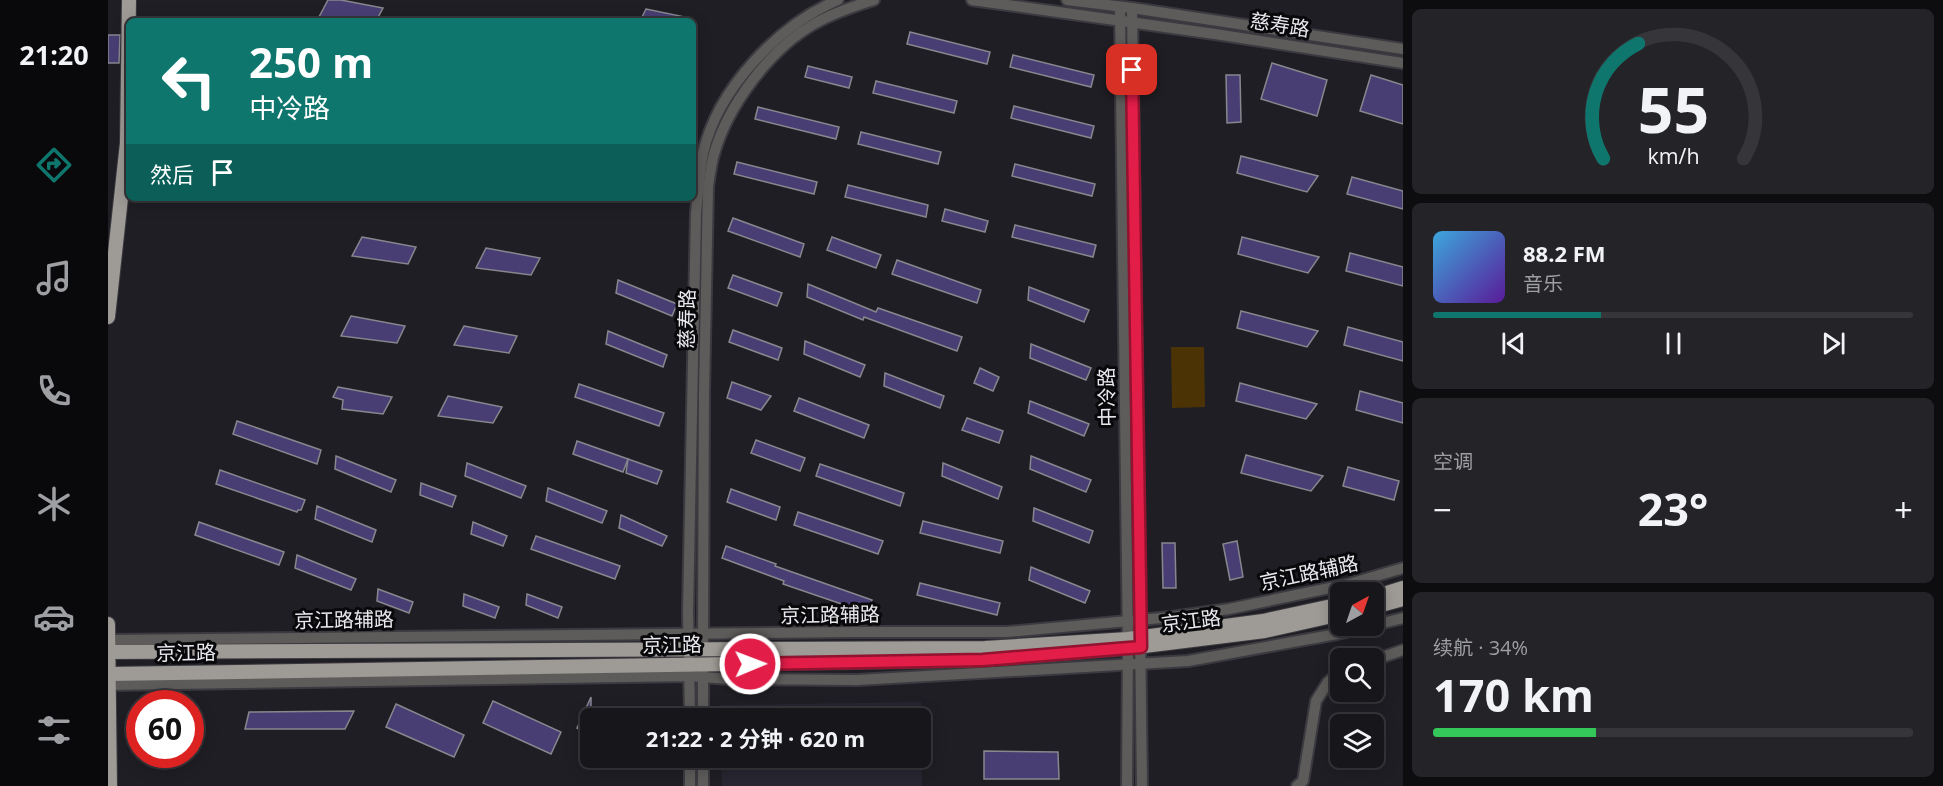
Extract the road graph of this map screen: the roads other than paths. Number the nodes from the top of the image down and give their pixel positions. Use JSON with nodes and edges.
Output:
{"nodes":[{"id":1,"x":129,"y":0,"type":"edge"},
{"id":2,"x":838,"y":0,"type":"edge"},
{"id":3,"x":874,"y":0,"type":"edge"},
{"id":4,"x":972,"y":0,"type":"edge"},
{"id":5,"x":1068,"y":0,"type":"edge"},
{"id":6,"x":1120,"y":7,"type":"junction"},
{"id":7,"x":1132,"y":8,"type":"junction"},
{"id":8,"x":129,"y":18,"type":"edge"},
{"id":9,"x":1120,"y":20,"type":"junction"},
{"id":10,"x":1132,"y":22,"type":"junction"},
{"id":11,"x":1403,"y":49,"type":"edge"},
{"id":12,"x":1403,"y":63,"type":"edge"},
{"id":13,"x":126,"y":152,"type":"edge"},
{"id":14,"x":108,"y":317,"type":"edge"},
{"id":15,"x":1403,"y":568,"type":"edge"},
{"id":16,"x":1403,"y":588,"type":"edge"},
{"id":17,"x":1384,"y":594,"type":"edge"},
{"id":18,"x":1403,"y":599,"type":"edge"},
{"id":19,"x":1384,"y":604,"type":"edge"},
{"id":20,"x":1330,"y":606,"type":"edge"},
{"id":21,"x":1330,"y":616,"type":"edge"},
{"id":22,"x":1403,"y":618,"type":"edge"},
{"id":23,"x":1140,"y":621,"type":"junction"},
{"id":24,"x":1128,"y":622,"type":"junction"},
{"id":25,"x":1384,"y":622,"type":"edge"},
{"id":26,"x":108,"y":624,"type":"edge"},
{"id":27,"x":688,"y":635,"type":"junction"},
{"id":28,"x":703,"y":635,"type":"junction"},
{"id":29,"x":1330,"y":635,"type":"edge"},
{"id":30,"x":108,"y":640,"type":"edge"},
{"id":31,"x":1134,"y":643,"type":"junction"},
{"id":32,"x":1403,"y":650,"type":"edge"},
{"id":33,"x":108,"y":652,"type":"edge"},
{"id":34,"x":1384,"y":657,"type":"edge"},
{"id":35,"x":696,"y":664,"type":"junction"},
{"id":36,"x":1141,"y":664,"type":"junction"},
{"id":37,"x":1128,"y":665,"type":"junction"},
{"id":38,"x":108,"y":679,"type":"edge"},
{"id":39,"x":1330,"y":681,"type":"edge"},
{"id":40,"x":691,"y":708,"type":"edge"},
{"id":41,"x":702,"y":708,"type":"edge"},
{"id":42,"x":690,"y":768,"type":"edge"},
{"id":43,"x":703,"y":768,"type":"edge"},
{"id":44,"x":110,"y":786,"type":"edge"},
{"id":45,"x":690,"y":786,"type":"edge"},
{"id":46,"x":703,"y":786,"type":"edge"},
{"id":47,"x":1127,"y":786,"type":"edge"},
{"id":48,"x":1142,"y":786,"type":"edge"},
{"id":49,"x":1297,"y":786,"type":"edge"}],
"edges":[{"from":1,"to":8,"type":"main road"},
{"from":2,"to":27,"type":"street","name":"慈寿路"},
{"from":3,"to":28,"type":"street","name":"慈寿路"},
{"from":4,"to":9,"type":"street","name":"慈寿路"},
{"from":5,"to":6,"type":"street","name":"慈寿路"},
{"from":6,"to":7,"type":"street","name":"慈寿路"},
{"from":6,"to":9,"type":"street","name":"中冷路"},
{"from":7,"to":10,"type":"street","name":"中冷路"},
{"from":7,"to":11,"type":"street","name":"慈寿路"},
{"from":9,"to":10,"type":"street","name":"慈寿路"},
{"from":9,"to":24,"type":"street","name":"中冷路"},
{"from":10,"to":12,"type":"street","name":"慈寿路"},
{"from":10,"to":23,"type":"street","name":"中冷路"},
{"from":13,"to":14,"type":"main road"},
{"from":15,"to":23,"type":"street","name":"京江路辅路"},
{"from":16,"to":17,"type":"main road"},
{"from":18,"to":19,"type":"main road"},
{"from":20,"to":31,"type":"main road","name":"京江路"},
{"from":21,"to":31,"type":"main road","name":"京江路"},
{"from":22,"to":25,"type":"street"},
{"from":23,"to":24,"type":"street","name":"京江路辅路"},
{"from":23,"to":31,"type":"street","name":"中冷路"},
{"from":24,"to":28,"type":"street","name":"京江路辅路"},
{"from":24,"to":31,"type":"street","name":"中冷路"},
{"from":26,"to":30,"type":"main road"},
{"from":27,"to":28,"type":"street","name":"京江路辅路"},
{"from":27,"to":30,"type":"street","name":"京江路辅路"},
{"from":27,"to":35,"type":"street","name":"慈寿路"},
{"from":28,"to":35,"type":"street","name":"慈寿路"},
{"from":29,"to":36,"type":"street"},
{"from":30,"to":33,"type":"main road"},
{"from":31,"to":35,"type":"main road","name":"京江路"},
{"from":31,"to":36,"type":"street","name":"中冷路"},
{"from":31,"to":37,"type":"street","name":"中冷路"},
{"from":32,"to":34,"type":"street"},
{"from":33,"to":35,"type":"main road","name":"京江路"},
{"from":33,"to":38,"type":"main road"},
{"from":35,"to":37,"type":"street"},
{"from":35,"to":38,"type":"main road","name":"京江路"},
{"from":35,"to":40,"type":"street","name":"慈寿路"},
{"from":35,"to":41,"type":"street","name":"慈寿路"},
{"from":36,"to":37,"type":"street"},
{"from":36,"to":48,"type":"street","name":"中冷路"},
{"from":37,"to":47,"type":"street","name":"中冷路"},
{"from":38,"to":44,"type":"main road"},
{"from":39,"to":49,"type":"street"},
{"from":42,"to":45,"type":"street"},
{"from":43,"to":46,"type":"street"}]}
